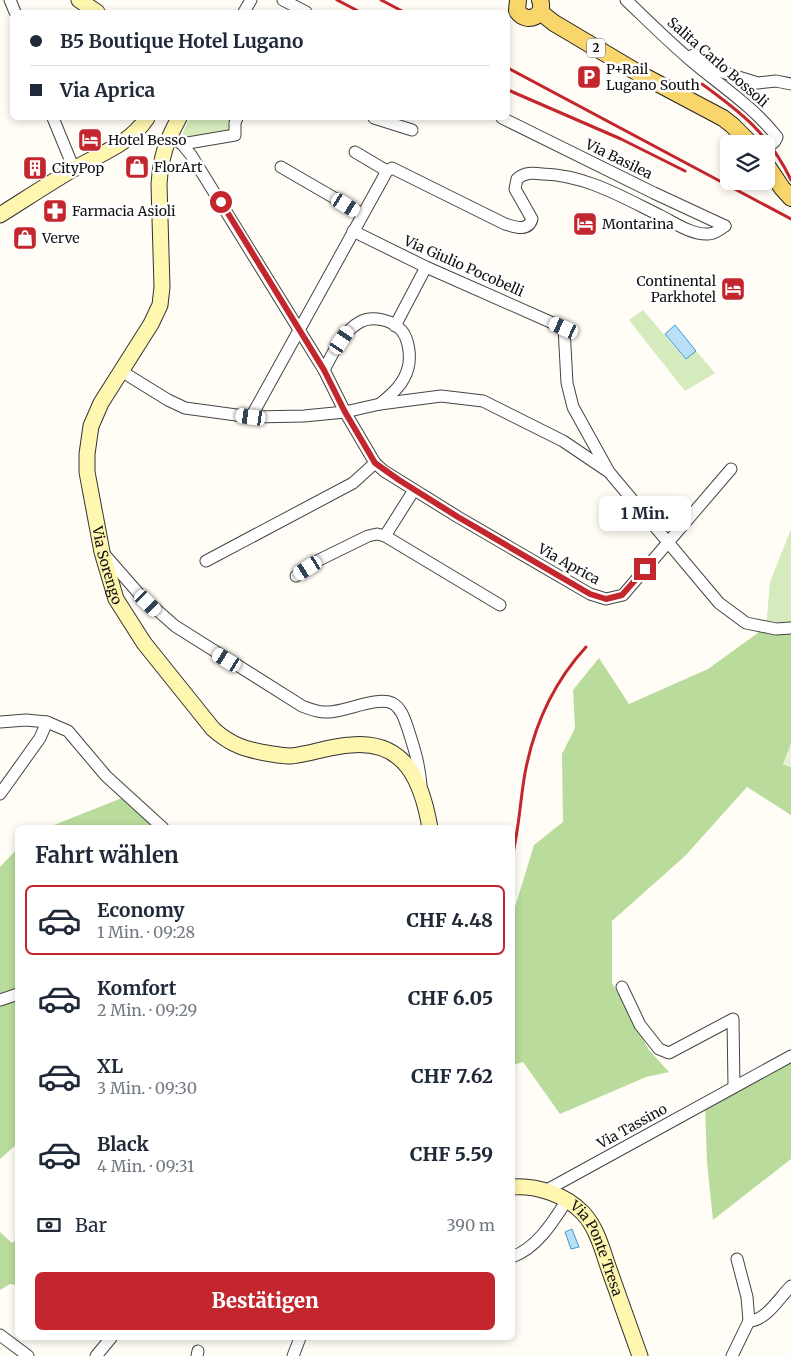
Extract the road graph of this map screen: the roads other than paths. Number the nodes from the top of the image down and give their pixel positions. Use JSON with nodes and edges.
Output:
{"nodes":[{"id":1,"x":79,"y":0,"type":"edge"},
{"id":2,"x":282,"y":0,"type":"edge"},
{"id":3,"x":518,"y":0,"type":"edge"},
{"id":4,"x":626,"y":0,"type":"edge"},
{"id":5,"x":540,"y":6,"type":"edge"},
{"id":6,"x":95,"y":10,"type":"edge"},
{"id":7,"x":302,"y":10,"type":"edge"},
{"id":8,"x":688,"y":57,"type":"junction"},
{"id":9,"x":791,"y":84,"type":"edge"},
{"id":10,"x":55,"y":120,"type":"edge"},
{"id":11,"x":146,"y":120,"type":"edge"},
{"id":12,"x":178,"y":120,"type":"edge"},
{"id":13,"x":236,"y":120,"type":"edge"},
{"id":14,"x":380,"y":120,"type":"edge"},
{"id":15,"x":506,"y":120,"type":"edge"},
{"id":16,"x":412,"y":130,"type":"dead end"},
{"id":17,"x":743,"y":135,"type":"edge"},
{"id":18,"x":176,"y":140,"type":"junction"},
{"id":19,"x":775,"y":140,"type":"edge"},
{"id":20,"x":355,"y":152,"type":"dead end"},
{"id":21,"x":282,"y":167,"type":"dead end"},
{"id":22,"x":74,"y":169,"type":"junction"},
{"id":23,"x":387,"y":171,"type":"junction"},
{"id":24,"x":775,"y":178,"type":"edge"},
{"id":25,"x":791,"y":198,"type":"edge"},
{"id":26,"x":362,"y":214,"type":"junction"},
{"id":27,"x":0,"y":215,"type":"edge"},
{"id":28,"x":353,"y":231,"type":"junction"},
{"id":29,"x":426,"y":267,"type":"junction"},
{"id":30,"x":394,"y":326,"type":"junction"},
{"id":31,"x":299,"y":330,"type":"junction"},
{"id":32,"x":324,"y":370,"type":"junction"},
{"id":33,"x":121,"y":371,"type":"junction"},
{"id":34,"x":380,"y":404,"type":"junction"},
{"id":35,"x":345,"y":412,"type":"junction"},
{"id":36,"x":251,"y":417,"type":"junction"},
{"id":37,"x":375,"y":463,"type":"junction"},
{"id":38,"x":731,"y":470,"type":"dead end"},
{"id":39,"x":608,"y":472,"type":"junction"},
{"id":40,"x":414,"y":490,"type":"junction"},
{"id":41,"x":386,"y":536,"type":"junction"},
{"id":42,"x":668,"y":544,"type":"junction"},
{"id":43,"x":102,"y":552,"type":"junction"},
{"id":44,"x":206,"y":561,"type":"dead end"},
{"id":45,"x":296,"y":576,"type":"dead end"},
{"id":46,"x":500,"y":605,"type":"dead end"},
{"id":47,"x":791,"y":628,"type":"edge"},
{"id":48,"x":0,"y":722,"type":"edge"},
{"id":49,"x":47,"y":722,"type":"junction"},
{"id":50,"x":421,"y":788,"type":"junction"},
{"id":51,"x":0,"y":794,"type":"edge"},
{"id":52,"x":159,"y":825,"type":"edge"},
{"id":53,"x":429,"y":825,"type":"edge"},
{"id":54,"x":622,"y":987,"type":"dead end"},
{"id":55,"x":15,"y":995,"type":"edge"},
{"id":56,"x":0,"y":1000,"type":"edge"},
{"id":57,"x":791,"y":1056,"type":"edge"},
{"id":58,"x":734,"y":1087,"type":"junction"},
{"id":59,"x":515,"y":1186,"type":"edge"},
{"id":60,"x":545,"y":1191,"type":"junction"},
{"id":61,"x":567,"y":1200,"type":"junction"},
{"id":62,"x":515,"y":1255,"type":"edge"},
{"id":63,"x":737,"y":1259,"type":"dead end"},
{"id":64,"x":791,"y":1286,"type":"edge"},
{"id":65,"x":749,"y":1321,"type":"junction"},
{"id":66,"x":0,"y":1335,"type":"edge"},
{"id":67,"x":109,"y":1340,"type":"edge"},
{"id":68,"x":299,"y":1340,"type":"edge"},
{"id":69,"x":28,"y":1356,"type":"edge"},
{"id":70,"x":96,"y":1356,"type":"edge"},
{"id":71,"x":293,"y":1356,"type":"edge"},
{"id":72,"x":640,"y":1356,"type":"edge"},
{"id":73,"x":732,"y":1356,"type":"edge"}],
"edges":[{"from":1,"to":6,"type":"main road"},
{"from":2,"to":7,"type":"street"},
{"from":3,"to":5,"type":"main road"},
{"from":4,"to":8,"type":"street","name":"Salita Carlo Bossoli"},
{"from":5,"to":17,"type":"main road","number":"2"},
{"from":8,"to":9,"type":"street"},
{"from":8,"to":19,"type":"street","name":"Salita Carlo Bossoli"},
{"from":10,"to":22,"type":"street"},
{"from":11,"to":22,"type":"main road"},
{"from":12,"to":18,"type":"main road","name":"Via Sorengo"},
{"from":13,"to":18,"type":"street"},
{"from":14,"to":16,"type":"street"},
{"from":15,"to":23,"type":"street","name":"Via Basilea"},
{"from":18,"to":31,"type":"street"},
{"from":18,"to":33,"type":"main road","name":"Via Sorengo"},
{"from":20,"to":23,"type":"street"},
{"from":21,"to":26,"type":"street"},
{"from":22,"to":27,"type":"main road"},
{"from":23,"to":26,"type":"street"},
{"from":24,"to":25,"type":"main road"},
{"from":26,"to":28,"type":"street"},
{"from":28,"to":29,"type":"street","name":"Via Giulio Pocobelli"},
{"from":28,"to":31,"type":"street"},
{"from":29,"to":30,"type":"street"},
{"from":29,"to":39,"type":"street","name":"Via Giulio Pocobelli"},
{"from":30,"to":32,"type":"street"},
{"from":30,"to":34,"type":"street"},
{"from":31,"to":32,"type":"street"},
{"from":31,"to":36,"type":"street"},
{"from":32,"to":35,"type":"street"},
{"from":33,"to":36,"type":"street"},
{"from":33,"to":43,"type":"main road","name":"Via Sorengo"},
{"from":34,"to":35,"type":"street"},
{"from":34,"to":39,"type":"street"},
{"from":35,"to":36,"type":"street"},
{"from":35,"to":37,"type":"street"},
{"from":37,"to":40,"type":"street","name":"Via Aprica"},
{"from":37,"to":44,"type":"street"},
{"from":38,"to":42,"type":"street","name":"Via Aprica"},
{"from":39,"to":42,"type":"street"},
{"from":40,"to":41,"type":"street"},
{"from":40,"to":42,"type":"street","name":"Via Aprica"},
{"from":41,"to":45,"type":"street"},
{"from":41,"to":46,"type":"street"},
{"from":42,"to":47,"type":"street"},
{"from":43,"to":50,"type":"street"},
{"from":43,"to":50,"type":"main road","name":"Via Sorengo"},
{"from":48,"to":49,"type":"street"},
{"from":49,"to":51,"type":"street"},
{"from":49,"to":52,"type":"street"},
{"from":50,"to":53,"type":"main road","name":"Via Sorengo"},
{"from":54,"to":58,"type":"street"},
{"from":55,"to":56,"type":"street"},
{"from":57,"to":58,"type":"street","name":"Via Tassino"},
{"from":58,"to":60,"type":"street","name":"Via Tassino"},
{"from":59,"to":60,"type":"main road","name":"Via Ponte Tresa"},
{"from":60,"to":61,"type":"main road","name":"Via Ponte Tresa"},
{"from":61,"to":62,"type":"street"},
{"from":61,"to":72,"type":"main road","name":"Via Ponte Tresa"},
{"from":63,"to":65,"type":"street"},
{"from":64,"to":65,"type":"street"},
{"from":65,"to":73,"type":"street"},
{"from":66,"to":69,"type":"street"},
{"from":67,"to":70,"type":"street"},
{"from":68,"to":71,"type":"street"}]}
